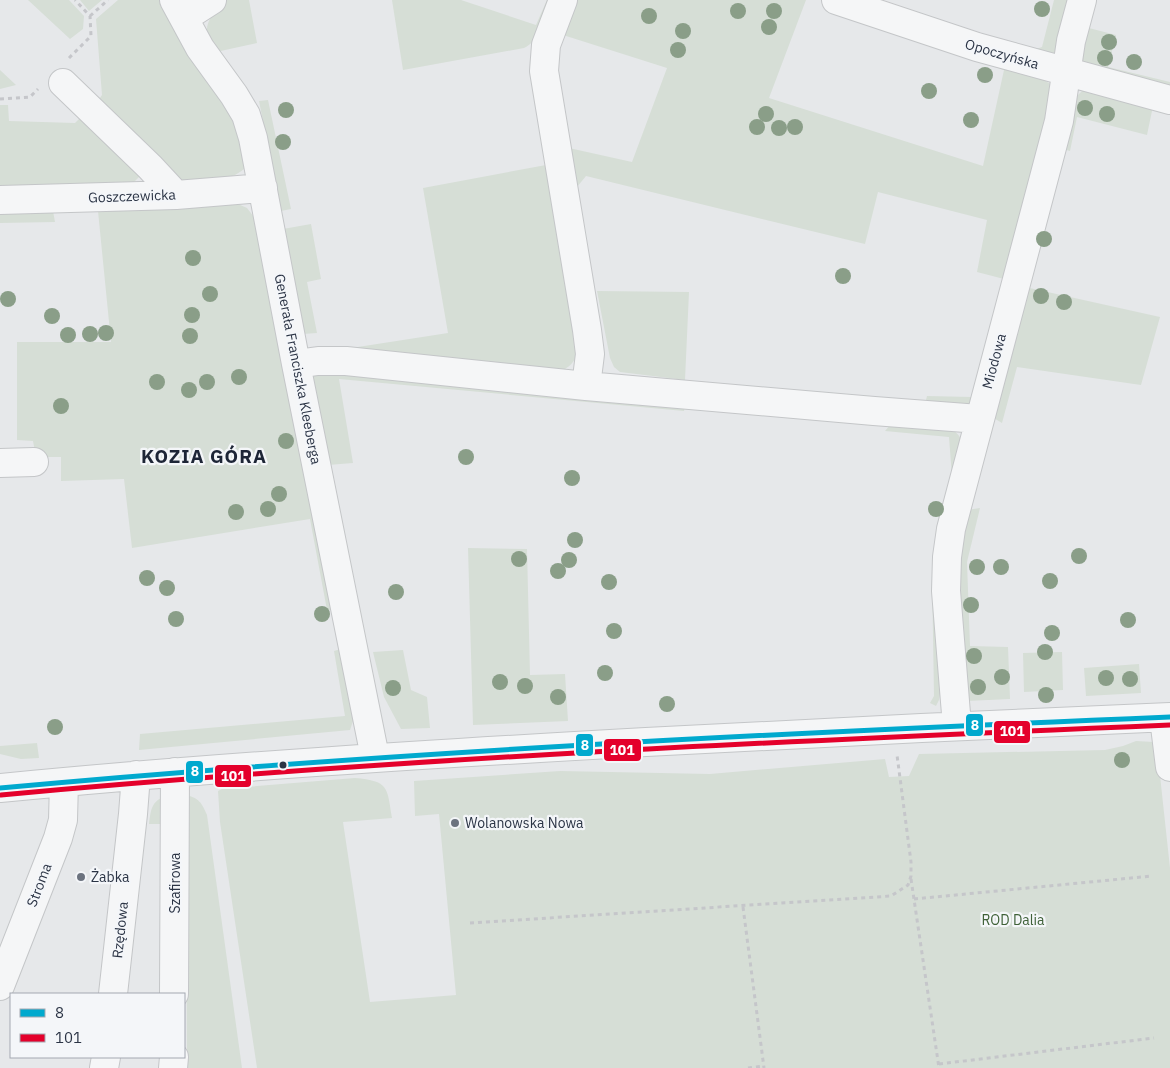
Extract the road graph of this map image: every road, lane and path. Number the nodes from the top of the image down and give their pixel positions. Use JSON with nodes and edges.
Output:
{"nodes":[{"id":1,"x":108,"y":0,"type":"edge"},
{"id":2,"x":212,"y":0,"type":"edge"},
{"id":3,"x":563,"y":0,"type":"edge"},
{"id":4,"x":836,"y":0,"type":"edge"},
{"id":5,"x":1082,"y":0,"type":"edge"},
{"id":6,"x":179,"y":9,"type":"edge"},
{"id":7,"x":90,"y":16,"type":"dead end"},
{"id":8,"x":1067,"y":73,"type":"junction"},
{"id":9,"x":63,"y":83,"type":"dead end"},
{"id":10,"x":1170,"y":100,"type":"edge"},
{"id":11,"x":263,"y":188,"type":"junction"},
{"id":12,"x":176,"y":195,"type":"junction"},
{"id":13,"x":0,"y":200,"type":"edge"},
{"id":14,"x":296,"y":364,"type":"junction"},
{"id":15,"x":586,"y":386,"type":"junction"},
{"id":16,"x":979,"y":419,"type":"junction"},
{"id":17,"x":0,"y":462,"type":"edge"},
{"id":18,"x":34,"y":462,"type":"dead end"},
{"id":19,"x":1167,"y":718,"type":"edge"},
{"id":20,"x":957,"y":726,"type":"junction"},
{"id":21,"x":375,"y":757,"type":"junction"},
{"id":22,"x":1170,"y":767,"type":"edge"},
{"id":23,"x":175,"y":772,"type":"junction"},
{"id":24,"x":136,"y":775,"type":"junction"},
{"id":25,"x":898,"y":777,"type":"dead end"},
{"id":26,"x":64,"y":782,"type":"junction"},
{"id":27,"x":0,"y":788,"type":"edge"},
{"id":28,"x":911,"y":876,"type":"junction"},
{"id":29,"x":1152,"y":876,"type":"dead end"},
{"id":30,"x":914,"y":899,"type":"junction"},
{"id":31,"x":743,"y":907,"type":"junction"},
{"id":32,"x":470,"y":923,"type":"dead end"},
{"id":33,"x":0,"y":986,"type":"edge"},
{"id":34,"x":113,"y":993,"type":"edge"},
{"id":35,"x":174,"y":993,"type":"edge"},
{"id":36,"x":1154,"y":1038,"type":"dead end"},
{"id":37,"x":939,"y":1066,"type":"edge"},
{"id":38,"x":764,"y":1067,"type":"edge"},
{"id":39,"x":748,"y":1068,"type":"edge"}],
"edges":[{"from":1,"to":7,"type":"path"},
{"from":2,"to":6,"type":"street"},
{"from":3,"to":15,"type":"street"},
{"from":4,"to":8,"type":"street","name":"Opoczyńska"},
{"from":5,"to":8,"type":"street","name":"Miodowa"},
{"from":6,"to":11,"type":"street","name":"Generała Franciszka Kleeberga"},
{"from":8,"to":10,"type":"street","name":"Opoczyńska"},
{"from":8,"to":16,"type":"street","name":"Miodowa"},
{"from":9,"to":12,"type":"street"},
{"from":11,"to":12,"type":"street","name":"Goszczewicka"},
{"from":11,"to":14,"type":"street","name":"Generała Franciszka Kleeberga"},
{"from":12,"to":13,"type":"street","name":"Goszczewicka"},
{"from":14,"to":15,"type":"street"},
{"from":14,"to":21,"type":"street","name":"Generała Franciszka Kleeberga"},
{"from":15,"to":16,"type":"street"},
{"from":16,"to":20,"type":"street","name":"Miodowa"},
{"from":17,"to":18,"type":"street"},
{"from":19,"to":20,"type":"street"},
{"from":19,"to":22,"type":"street"},
{"from":20,"to":21,"type":"street"},
{"from":21,"to":23,"type":"street"},
{"from":23,"to":24,"type":"street"},
{"from":23,"to":35,"type":"street","name":"Szafirowa"},
{"from":24,"to":26,"type":"street"},
{"from":24,"to":34,"type":"street","name":"Rzędowa"},
{"from":25,"to":28,"type":"path"},
{"from":26,"to":27,"type":"street"},
{"from":26,"to":33,"type":"street","name":"Stroma"},
{"from":28,"to":30,"type":"path"},
{"from":28,"to":31,"type":"path"},
{"from":29,"to":30,"type":"path"},
{"from":30,"to":37,"type":"path"},
{"from":31,"to":32,"type":"path"},
{"from":31,"to":38,"type":"path"},
{"from":36,"to":37,"type":"path"},
{"from":38,"to":39,"type":"path"}]}
